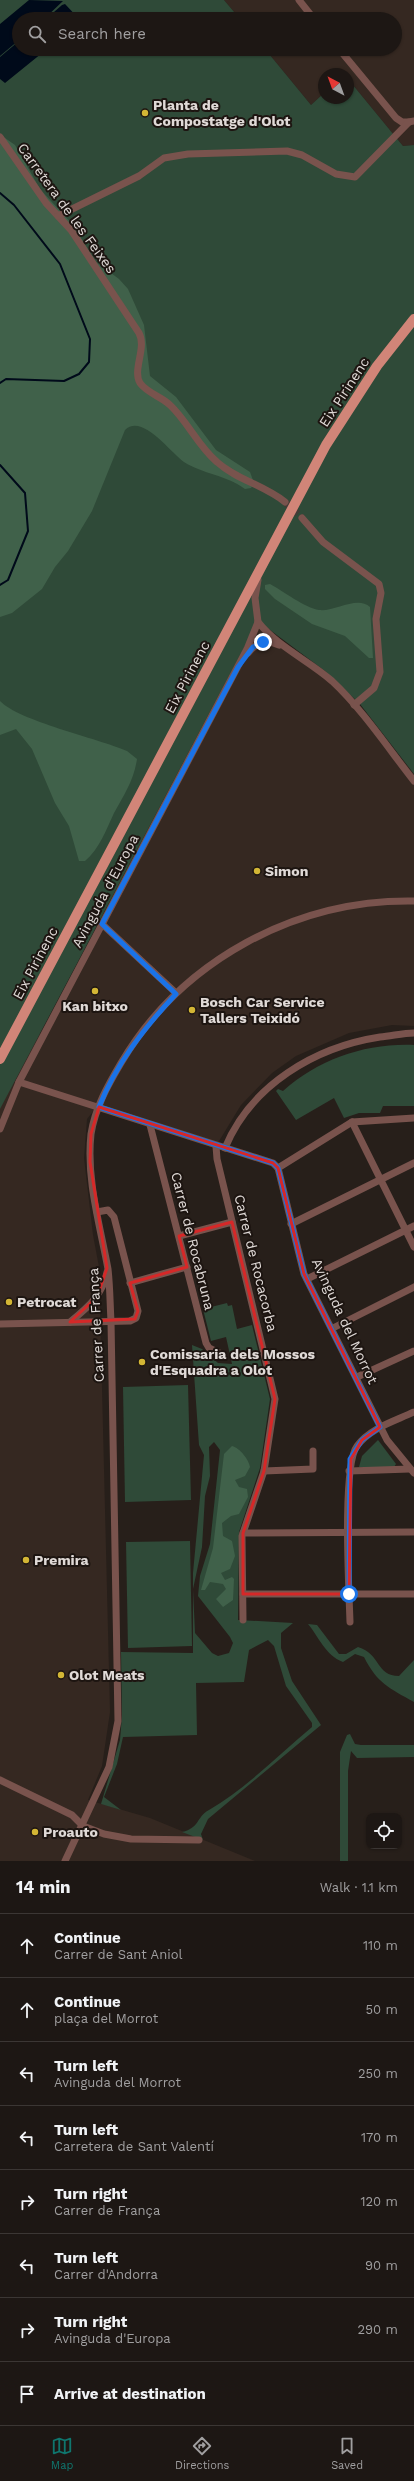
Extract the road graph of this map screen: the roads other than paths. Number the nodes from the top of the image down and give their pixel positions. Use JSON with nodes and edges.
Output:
{"nodes":[{"id":1,"x":299,"y":0,"type":"edge"},
{"id":2,"x":308,"y":12,"type":"edge"},
{"id":3,"x":345,"y":56,"type":"edge"},
{"id":4,"x":411,"y":121,"type":"edge"},
{"id":5,"x":0,"y":136,"type":"edge"},
{"id":6,"x":58,"y":216,"type":"junction"},
{"id":7,"x":414,"y":318,"type":"edge"},
{"id":8,"x":285,"y":502,"type":"tunnel mouth"},
{"id":9,"x":302,"y":518,"type":"tunnel mouth"},
{"id":10,"x":263,"y":565,"type":"junction"},
{"id":11,"x":258,"y":622,"type":"junction"},
{"id":12,"x":288,"y":650,"type":"junction"},
{"id":13,"x":238,"y":667,"type":"junction"},
{"id":14,"x":354,"y":705,"type":"junction"},
{"id":15,"x":414,"y":781,"type":"edge"},
{"id":16,"x":414,"y":901,"type":"edge"},
{"id":17,"x":102,"y":924,"type":"junction"},
{"id":18,"x":176,"y":994,"type":"junction"},
{"id":19,"x":414,"y":1033,"type":"edge"},
{"id":20,"x":0,"y":1059,"type":"edge"},
{"id":21,"x":19,"y":1082,"type":"junction"},
{"id":22,"x":99,"y":1107,"type":"junction"},
{"id":23,"x":414,"y":1118,"type":"edge"},
{"id":24,"x":352,"y":1122,"type":"junction"},
{"id":25,"x":150,"y":1125,"type":"junction"},
{"id":26,"x":0,"y":1129,"type":"edge"},
{"id":27,"x":216,"y":1146,"type":"junction"},
{"id":28,"x":225,"y":1148,"type":"junction"},
{"id":29,"x":414,"y":1163,"type":"edge"},
{"id":30,"x":278,"y":1168,"type":"junction"},
{"id":31,"x":380,"y":1180,"type":"junction"},
{"id":32,"x":97,"y":1212,"type":"junction"},
{"id":33,"x":232,"y":1222,"type":"junction"},
{"id":34,"x":291,"y":1224,"type":"junction"},
{"id":35,"x":414,"y":1226,"type":"edge"},
{"id":36,"x":406,"y":1230,"type":"junction"},
{"id":37,"x":179,"y":1236,"type":"junction"},
{"id":38,"x":414,"y":1247,"type":"edge"},
{"id":39,"x":107,"y":1268,"type":"junction"},
{"id":40,"x":186,"y":1268,"type":"junction"},
{"id":41,"x":307,"y":1279,"type":"junction"},
{"id":42,"x":130,"y":1283,"type":"junction"},
{"id":43,"x":414,"y":1287,"type":"edge"},
{"id":44,"x":111,"y":1321,"type":"junction"},
{"id":45,"x":70,"y":1322,"type":"junction"},
{"id":46,"x":0,"y":1324,"type":"edge"},
{"id":47,"x":333,"y":1328,"type":"junction"},
{"id":48,"x":414,"y":1351,"type":"edge"},
{"id":49,"x":223,"y":1355,"type":"dead end"},
{"id":50,"x":357,"y":1377,"type":"junction"},
{"id":51,"x":414,"y":1412,"type":"edge"},
{"id":52,"x":380,"y":1427,"type":"junction"},
{"id":53,"x":313,"y":1451,"type":"dead end"},
{"id":54,"x":264,"y":1471,"type":"junction"},
{"id":55,"x":349,"y":1471,"type":"junction"},
{"id":56,"x":412,"y":1471,"type":"edge"},
{"id":57,"x":414,"y":1532,"type":"edge"},
{"id":58,"x":243,"y":1533,"type":"junction"},
{"id":59,"x":348,"y":1533,"type":"junction"},
{"id":60,"x":242,"y":1594,"type":"junction"},
{"id":61,"x":349,"y":1594,"type":"junction"},
{"id":62,"x":414,"y":1594,"type":"edge"},
{"id":63,"x":243,"y":1620,"type":"dead end"},
{"id":64,"x":350,"y":1622,"type":"dead end"},
{"id":65,"x":0,"y":1780,"type":"edge"},
{"id":66,"x":82,"y":1826,"type":"junction"},
{"id":67,"x":199,"y":1840,"type":"dead end"},
{"id":68,"x":65,"y":1861,"type":"edge"}],
"edges":[{"from":1,"to":2,"type":"street"},
{"from":3,"to":4,"type":"street"},
{"from":4,"to":6,"type":"street"},
{"from":5,"to":6,"type":"street","name":"Carretera de les Feixes"},
{"from":6,"to":8,"type":"street","name":"Carretera de les Feixes"},
{"from":7,"to":10,"type":"main road","name":"Eix Pirinenc"},
{"from":9,"to":14,"type":"street"},
{"from":10,"to":11,"type":"street","name":"Avinguda d'Europa"},
{"from":10,"to":20,"type":"main road","name":"Eix Pirinenc"},
{"from":11,"to":12,"type":"street"},
{"from":11,"to":13,"type":"street","name":"Avinguda d'Europa"},
{"from":12,"to":13,"type":"street","name":"Avinguda d'Europa"},
{"from":12,"to":14,"type":"street"},
{"from":13,"to":17,"type":"street","name":"Avinguda d'Europa"},
{"from":14,"to":15,"type":"street"},
{"from":16,"to":18,"type":"street","name":"Carrer de França"},
{"from":17,"to":18,"type":"street"},
{"from":17,"to":21,"type":"street","name":"Avinguda d'Europa"},
{"from":18,"to":22,"type":"street","name":"Carrer de França"},
{"from":19,"to":28,"type":"street"},
{"from":21,"to":22,"type":"street"},
{"from":21,"to":26,"type":"street","name":"Avinguda d'Europa"},
{"from":22,"to":25,"type":"street"},
{"from":22,"to":32,"type":"street","name":"Carrer de França"},
{"from":23,"to":24,"type":"street"},
{"from":24,"to":30,"type":"street"},
{"from":24,"to":31,"type":"street"},
{"from":25,"to":27,"type":"street"},
{"from":25,"to":37,"type":"street","name":"Carrer de Rocabruna"},
{"from":27,"to":28,"type":"street"},
{"from":27,"to":33,"type":"street","name":"Carrer de Rocacorba"},
{"from":28,"to":30,"type":"street"},
{"from":29,"to":31,"type":"street"},
{"from":30,"to":34,"type":"street","name":"Avinguda del Morrot"},
{"from":31,"to":34,"type":"street"},
{"from":31,"to":36,"type":"street"},
{"from":32,"to":39,"type":"street","name":"Carrer de França"},
{"from":32,"to":42,"type":"street"},
{"from":33,"to":37,"type":"street"},
{"from":33,"to":54,"type":"street","name":"Carrer de Rocacorba"},
{"from":34,"to":41,"type":"street","name":"Avinguda del Morrot"},
{"from":35,"to":36,"type":"street"},
{"from":36,"to":38,"type":"street"},
{"from":36,"to":41,"type":"street"},
{"from":37,"to":40,"type":"street","name":"Carrer de Rocabruna"},
{"from":39,"to":44,"type":"street","name":"Carrer de França"},
{"from":39,"to":45,"type":"street"},
{"from":40,"to":42,"type":"street"},
{"from":40,"to":49,"type":"street","name":"Carrer de Rocabruna"},
{"from":41,"to":47,"type":"street","name":"Avinguda del Morrot"},
{"from":42,"to":44,"type":"street"},
{"from":43,"to":47,"type":"street"},
{"from":44,"to":45,"type":"street"},
{"from":44,"to":66,"type":"street","name":"Carrer de França"},
{"from":45,"to":46,"type":"street"},
{"from":47,"to":50,"type":"street","name":"Avinguda del Morrot"},
{"from":48,"to":50,"type":"street"},
{"from":50,"to":52,"type":"street","name":"Avinguda del Morrot"},
{"from":51,"to":52,"type":"street"},
{"from":52,"to":55,"type":"street"},
{"from":52,"to":56,"type":"street","name":"Avinguda del Morrot"},
{"from":53,"to":54,"type":"street"},
{"from":54,"to":58,"type":"street","name":"Carrer de Rocacorba"},
{"from":55,"to":56,"type":"street"},
{"from":55,"to":59,"type":"street"},
{"from":57,"to":59,"type":"street"},
{"from":58,"to":59,"type":"street"},
{"from":58,"to":60,"type":"street","name":"Carrer de Rocacorba"},
{"from":59,"to":61,"type":"street"},
{"from":60,"to":61,"type":"street"},
{"from":60,"to":63,"type":"street","name":"Carrer de Rocacorba"},
{"from":61,"to":62,"type":"street"},
{"from":61,"to":64,"type":"street"},
{"from":65,"to":66,"type":"street"},
{"from":66,"to":67,"type":"street"},
{"from":66,"to":68,"type":"street","name":"Carrer de França"}]}
